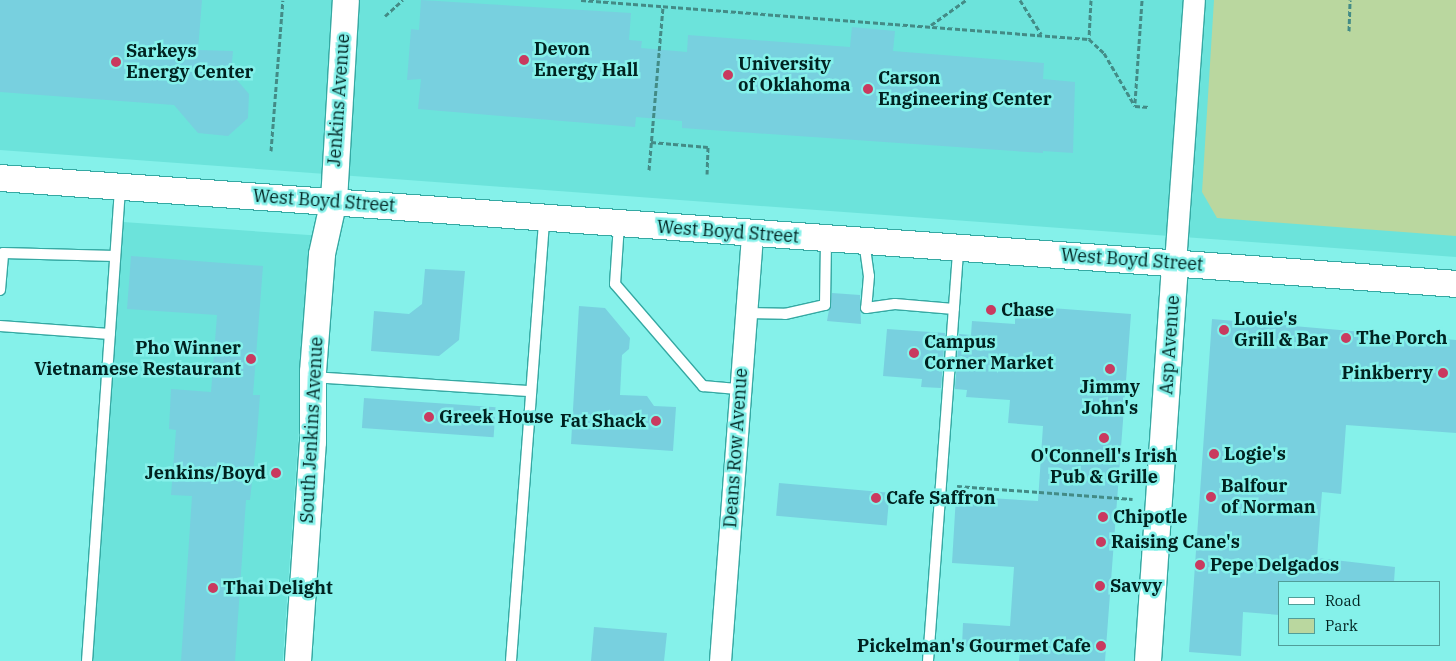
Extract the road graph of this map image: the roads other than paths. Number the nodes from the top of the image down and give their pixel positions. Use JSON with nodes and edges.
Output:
{"nodes":[{"id":1,"x":346,"y":0,"type":"edge"},
{"id":2,"x":1194,"y":0,"type":"edge"},
{"id":3,"x":0,"y":178,"type":"edge"},
{"id":4,"x":120,"y":188,"type":"junction"},
{"id":5,"x":334,"y":200,"type":"junction"},
{"id":6,"x":544,"y":218,"type":"junction"},
{"id":7,"x":619,"y":224,"type":"junction"},
{"id":8,"x":752,"y":234,"type":"junction"},
{"id":9,"x":826,"y":239,"type":"junction"},
{"id":10,"x":864,"y":241,"type":"junction"},
{"id":11,"x":958,"y":247,"type":"junction"},
{"id":12,"x":116,"y":256,"type":"junction"},
{"id":13,"x":1175,"y":263,"type":"junction"},
{"id":14,"x":1456,"y":284,"type":"edge"},
{"id":15,"x":0,"y":290,"type":"edge"},
{"id":16,"x":954,"y":308,"type":"junction"},
{"id":17,"x":746,"y":313,"type":"junction"},
{"id":18,"x":0,"y":326,"type":"edge"},
{"id":19,"x":110,"y":334,"type":"junction"},
{"id":20,"x":313,"y":377,"type":"junction"},
{"id":21,"x":740,"y":388,"type":"junction"},
{"id":22,"x":531,"y":391,"type":"junction"},
{"id":23,"x":87,"y":661,"type":"edge"},
{"id":24,"x":298,"y":661,"type":"edge"},
{"id":25,"x":511,"y":661,"type":"edge"},
{"id":26,"x":720,"y":661,"type":"edge"},
{"id":27,"x":928,"y":661,"type":"edge"},
{"id":28,"x":1148,"y":661,"type":"edge"}],
"edges":[{"from":1,"to":5,"type":"street","name":"Jenkins Avenue"},
{"from":2,"to":13,"type":"street","name":"Asp Avenue"},
{"from":3,"to":4,"type":"street","name":"West Boyd Street"},
{"from":4,"to":5,"type":"street","name":"West Boyd Street"},
{"from":4,"to":12,"type":"lane"},
{"from":5,"to":6,"type":"street","name":"West Boyd Street"},
{"from":5,"to":20,"type":"street","name":"South Jenkins Avenue"},
{"from":6,"to":7,"type":"street","name":"West Boyd Street"},
{"from":6,"to":22,"type":"lane"},
{"from":7,"to":8,"type":"street","name":"West Boyd Street"},
{"from":7,"to":21,"type":"lane"},
{"from":8,"to":9,"type":"street","name":"West Boyd Street"},
{"from":8,"to":17,"type":"street","name":"Deans Row Avenue"},
{"from":9,"to":10,"type":"street","name":"West Boyd Street"},
{"from":9,"to":17,"type":"lane"},
{"from":10,"to":11,"type":"street","name":"West Boyd Street"},
{"from":10,"to":16,"type":"lane"},
{"from":11,"to":13,"type":"street","name":"West Boyd Street"},
{"from":11,"to":16,"type":"lane"},
{"from":12,"to":15,"type":"lane"},
{"from":12,"to":19,"type":"lane"},
{"from":13,"to":14,"type":"street","name":"West Boyd Street"},
{"from":13,"to":28,"type":"street","name":"Asp Avenue"},
{"from":16,"to":27,"type":"lane"},
{"from":17,"to":21,"type":"street","name":"Deans Row Avenue"},
{"from":18,"to":19,"type":"lane"},
{"from":19,"to":23,"type":"lane"},
{"from":20,"to":22,"type":"lane"},
{"from":20,"to":24,"type":"street","name":"South Jenkins Avenue"},
{"from":21,"to":26,"type":"street","name":"Deans Row Avenue"},
{"from":22,"to":25,"type":"lane"}]}
